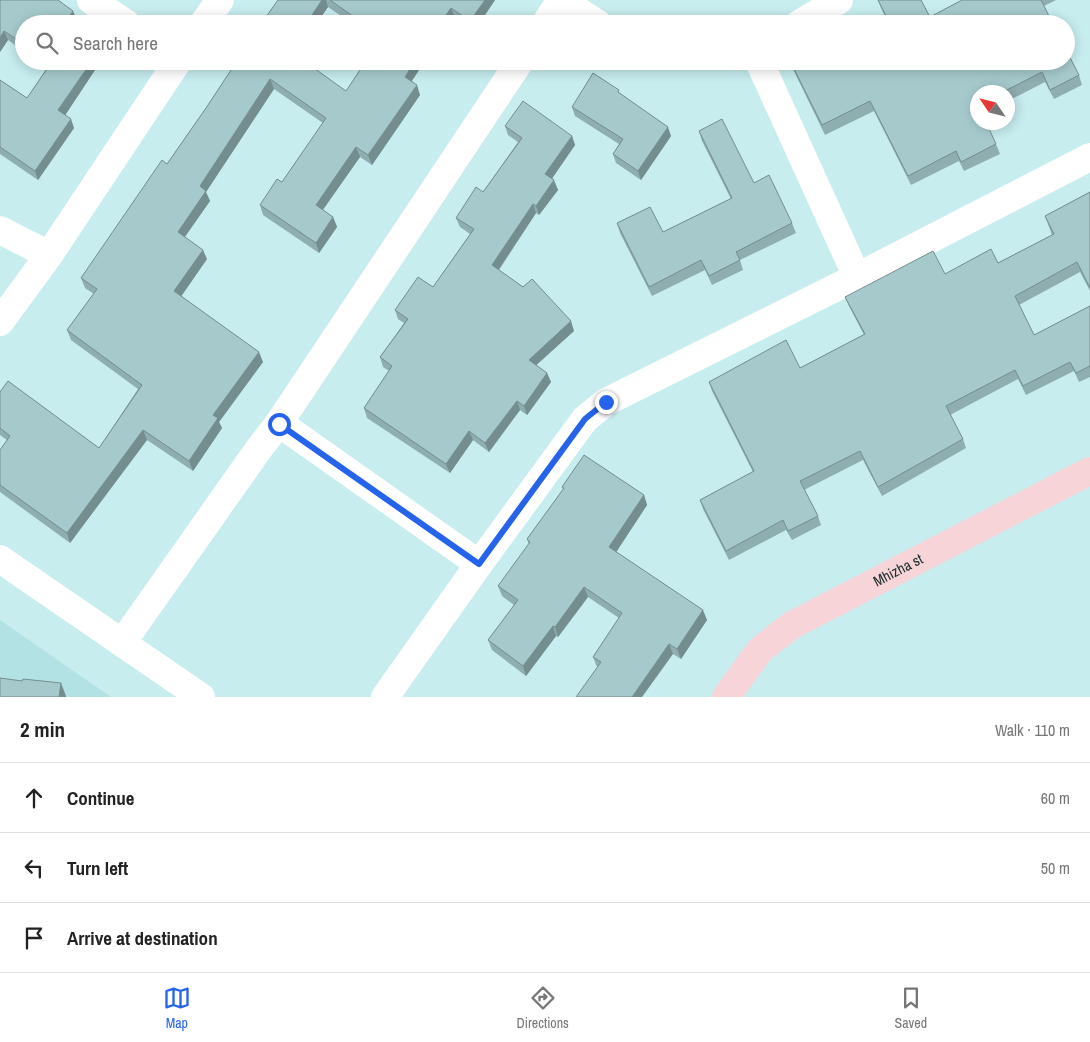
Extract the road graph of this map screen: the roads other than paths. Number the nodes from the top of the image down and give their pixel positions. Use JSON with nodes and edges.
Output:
{"nodes":[{"id":1,"x":91,"y":0,"type":"edge"},
{"id":2,"x":220,"y":0,"type":"edge"},
{"id":3,"x":561,"y":0,"type":"edge"},
{"id":4,"x":805,"y":0,"type":"edge"},
{"id":5,"x":840,"y":0,"type":"edge"},
{"id":6,"x":114,"y":15,"type":"edge"},
{"id":7,"x":209,"y":15,"type":"edge"},
{"id":8,"x":551,"y":15,"type":"edge"},
{"id":9,"x":584,"y":15,"type":"edge"},
{"id":10,"x":798,"y":15,"type":"edge"},
{"id":11,"x":814,"y":15,"type":"edge"},
{"id":12,"x":172,"y":70,"type":"edge"},
{"id":13,"x":514,"y":70,"type":"edge"},
{"id":14,"x":763,"y":70,"type":"edge"},
{"id":15,"x":1090,"y":157,"type":"edge"},
{"id":16,"x":0,"y":230,"type":"edge"},
{"id":17,"x":49,"y":255,"type":"junction"},
{"id":18,"x":857,"y":277,"type":"junction"},
{"id":19,"x":0,"y":322,"type":"edge"},
{"id":20,"x":279,"y":424,"type":"junction"},
{"id":21,"x":1090,"y":471,"type":"edge"},
{"id":22,"x":0,"y":559,"type":"edge"},
{"id":23,"x":479,"y":564,"type":"junction"},
{"id":24,"x":122,"y":643,"type":"junction"},
{"id":25,"x":201,"y":697,"type":"edge"},
{"id":26,"x":384,"y":697,"type":"edge"},
{"id":27,"x":726,"y":697,"type":"edge"}],
"edges":[{"from":1,"to":6,"type":"street"},
{"from":2,"to":7,"type":"street"},
{"from":3,"to":8,"type":"street"},
{"from":3,"to":9,"type":"street"},
{"from":4,"to":10,"type":"street"},
{"from":5,"to":11,"type":"street"},
{"from":12,"to":17,"type":"street"},
{"from":13,"to":20,"type":"street"},
{"from":14,"to":18,"type":"street"},
{"from":15,"to":18,"type":"street"},
{"from":16,"to":17,"type":"street"},
{"from":17,"to":19,"type":"street"},
{"from":18,"to":23,"type":"street"},
{"from":20,"to":23,"type":"street"},
{"from":20,"to":24,"type":"street"},
{"from":21,"to":27,"type":"street","name":"Mhizha st"},
{"from":22,"to":24,"type":"street"},
{"from":23,"to":26,"type":"street"},
{"from":24,"to":25,"type":"street"}]}
